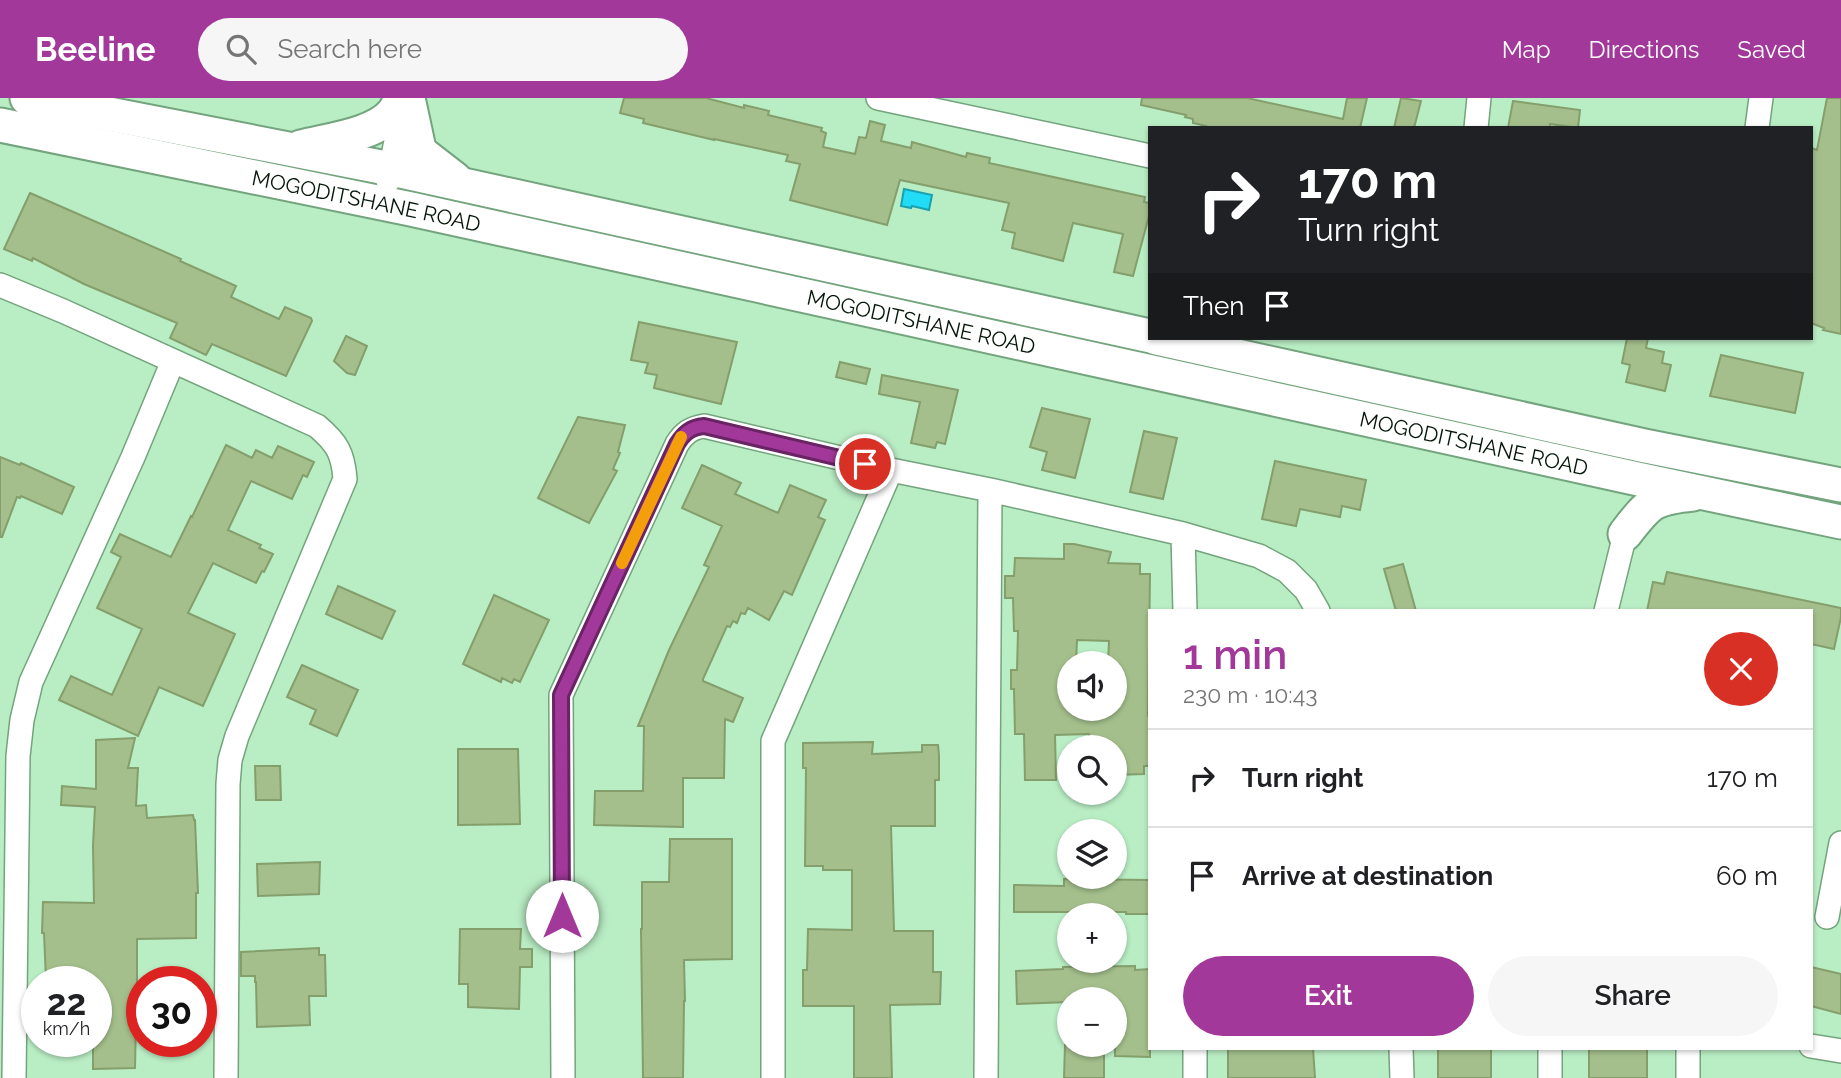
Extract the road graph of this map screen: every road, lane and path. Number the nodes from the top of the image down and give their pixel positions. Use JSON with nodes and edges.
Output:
{"nodes":[{"id":1,"x":27,"y":98,"type":"edge"},
{"id":2,"x":405,"y":98,"type":"edge"},
{"id":3,"x":878,"y":98,"type":"edge"},
{"id":4,"x":1479,"y":98,"type":"edge"},
{"id":5,"x":1761,"y":98,"type":"edge"},
{"id":6,"x":0,"y":124,"type":"edge"},
{"id":7,"x":1476,"y":126,"type":"edge"},
{"id":8,"x":1757,"y":126,"type":"edge"},
{"id":9,"x":288,"y":150,"type":"junction"},
{"id":10,"x":1148,"y":156,"type":"edge"},
{"id":11,"x":391,"y":169,"type":"junction"},
{"id":12,"x":463,"y":185,"type":"junction"},
{"id":13,"x":382,"y":203,"type":"junction"},
{"id":14,"x":0,"y":285,"type":"edge"},
{"id":15,"x":1148,"y":336,"type":"edge"},
{"id":16,"x":1165,"y":340,"type":"edge"},
{"id":17,"x":173,"y":361,"type":"junction"},
{"id":18,"x":1645,"y":446,"type":"junction"},
{"id":19,"x":891,"y":470,"type":"junction"},
{"id":20,"x":1638,"y":480,"type":"junction"},
{"id":21,"x":1841,"y":485,"type":"edge"},
{"id":22,"x":990,"y":490,"type":"junction"},
{"id":23,"x":1702,"y":493,"type":"junction"},
{"id":24,"x":1841,"y":522,"type":"edge"},
{"id":25,"x":1183,"y":534,"type":"junction"},
{"id":26,"x":1625,"y":534,"type":"junction"},
{"id":27,"x":1185,"y":609,"type":"edge"},
{"id":28,"x":1317,"y":609,"type":"edge"},
{"id":29,"x":1606,"y":609,"type":"edge"},
{"id":30,"x":1841,"y":843,"type":"edge"},
{"id":31,"x":1826,"y":917,"type":"edge"},
{"id":32,"x":1813,"y":1046,"type":"edge"},
{"id":33,"x":1195,"y":1050,"type":"edge"},
{"id":34,"x":1401,"y":1050,"type":"edge"},
{"id":35,"x":1550,"y":1050,"type":"edge"},
{"id":36,"x":1688,"y":1050,"type":"edge"},
{"id":37,"x":1841,"y":1051,"type":"edge"},
{"id":38,"x":14,"y":1078,"type":"edge"},
{"id":39,"x":226,"y":1078,"type":"edge"},
{"id":40,"x":563,"y":1078,"type":"edge"},
{"id":41,"x":773,"y":1078,"type":"edge"},
{"id":42,"x":986,"y":1078,"type":"edge"},
{"id":43,"x":1195,"y":1078,"type":"edge"},
{"id":44,"x":1402,"y":1078,"type":"edge"},
{"id":45,"x":1550,"y":1078,"type":"edge"},
{"id":46,"x":1688,"y":1078,"type":"edge"}],
"edges":[{"from":1,"to":9,"type":"main road","name":"MOGODITSHANE ROAD"},
{"from":2,"to":9,"type":"main road"},
{"from":2,"to":11,"type":"street"},
{"from":2,"to":12,"type":"main road"},
{"from":3,"to":10,"type":"street"},
{"from":4,"to":7,"type":"street"},
{"from":5,"to":8,"type":"street"},
{"from":6,"to":13,"type":"main road","name":"MOGODITSHANE ROAD"},
{"from":9,"to":11,"type":"main road","name":"MOGODITSHANE ROAD"},
{"from":11,"to":12,"type":"main road","name":"MOGODITSHANE ROAD"},
{"from":11,"to":13,"type":"street"},
{"from":12,"to":15,"type":"main road","name":"MOGODITSHANE ROAD"},
{"from":13,"to":20,"type":"main road","name":"MOGODITSHANE ROAD"},
{"from":14,"to":17,"type":"street"},
{"from":16,"to":18,"type":"main road","name":"MOGODITSHANE ROAD"},
{"from":17,"to":38,"type":"street"},
{"from":17,"to":39,"type":"street"},
{"from":18,"to":20,"type":"street"},
{"from":18,"to":21,"type":"main road","name":"MOGODITSHANE ROAD"},
{"from":19,"to":22,"type":"street"},
{"from":19,"to":40,"type":"street"},
{"from":19,"to":41,"type":"street"},
{"from":20,"to":23,"type":"main road","name":"MOGODITSHANE ROAD"},
{"from":20,"to":26,"type":"street"},
{"from":22,"to":25,"type":"street"},
{"from":22,"to":42,"type":"street"},
{"from":23,"to":24,"type":"main road","name":"MOGODITSHANE ROAD"},
{"from":23,"to":26,"type":"main road"},
{"from":25,"to":27,"type":"street"},
{"from":25,"to":28,"type":"street"},
{"from":26,"to":29,"type":"street"},
{"from":30,"to":31,"type":"street"},
{"from":32,"to":37,"type":"street"},
{"from":33,"to":43,"type":"street"},
{"from":34,"to":44,"type":"street"},
{"from":35,"to":45,"type":"street"},
{"from":36,"to":46,"type":"street"}]}
